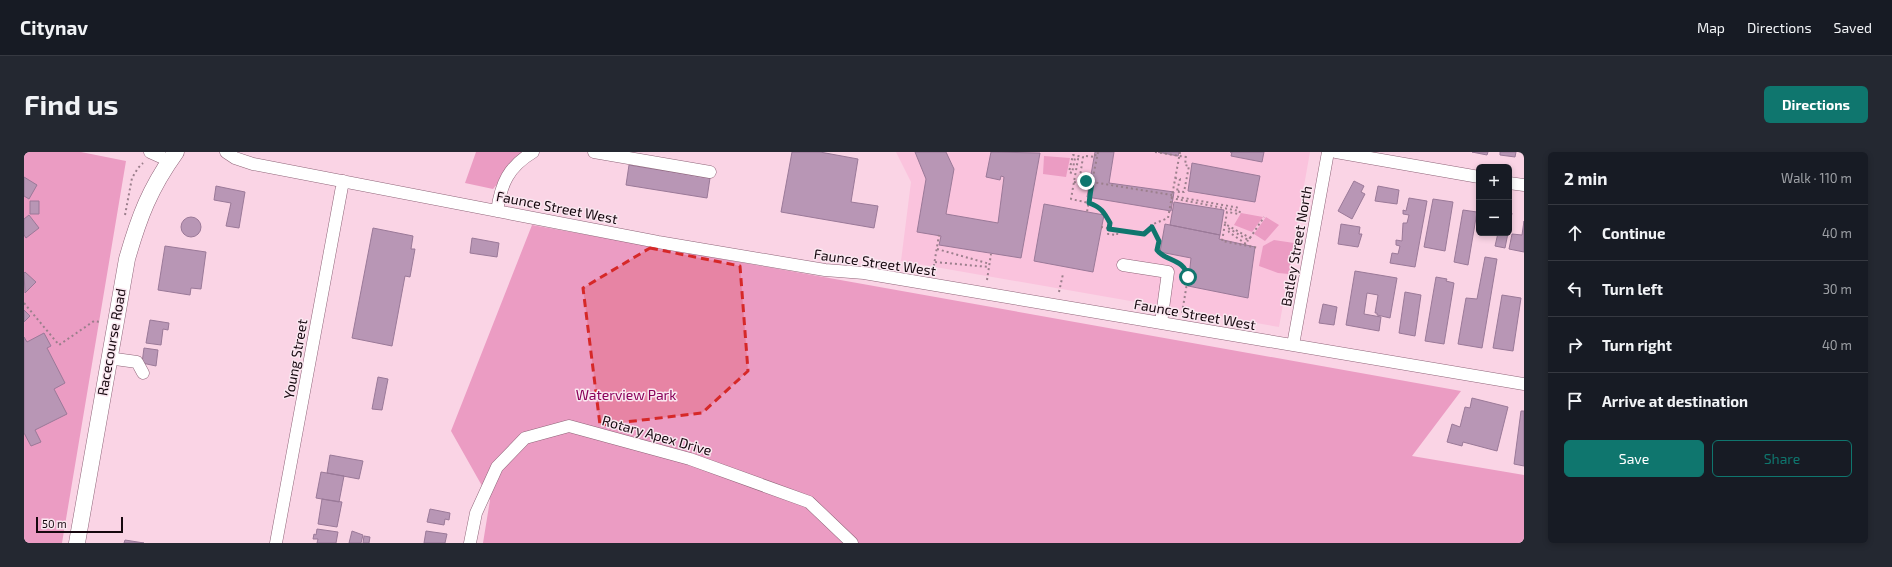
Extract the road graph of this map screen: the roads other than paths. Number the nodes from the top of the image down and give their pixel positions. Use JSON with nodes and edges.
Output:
{"nodes":[{"id":1,"x":150,"y":152,"type":"edge"},
{"id":2,"x":226,"y":152,"type":"edge"},
{"id":3,"x":533,"y":152,"type":"edge"},
{"id":4,"x":594,"y":152,"type":"edge"},
{"id":5,"x":1328,"y":152,"type":"edge"},
{"id":6,"x":1336,"y":152,"type":"edge"},
{"id":7,"x":173,"y":156,"type":"edge"},
{"id":8,"x":710,"y":172,"type":"dead end"},
{"id":9,"x":1476,"y":176,"type":"edge"},
{"id":10,"x":343,"y":181,"type":"junction"},
{"id":11,"x":1512,"y":183,"type":"edge"},
{"id":12,"x":1524,"y":185,"type":"edge"},
{"id":13,"x":497,"y":211,"type":"junction"},
{"id":14,"x":1123,"y":265,"type":"dead end"},
{"id":15,"x":1161,"y":323,"type":"junction"},
{"id":16,"x":1293,"y":345,"type":"junction"},
{"id":17,"x":108,"y":358,"type":"junction"},
{"id":18,"x":143,"y":373,"type":"dead end"},
{"id":19,"x":1524,"y":384,"type":"edge"},
{"id":20,"x":76,"y":543,"type":"edge"},
{"id":21,"x":276,"y":543,"type":"edge"},
{"id":22,"x":470,"y":543,"type":"edge"},
{"id":23,"x":852,"y":543,"type":"edge"}],
"edges":[{"from":1,"to":7,"type":"street"},
{"from":2,"to":10,"type":"street","name":"Faunce Street West"},
{"from":3,"to":13,"type":"street"},
{"from":4,"to":8,"type":"street"},
{"from":5,"to":16,"type":"street","name":"Batley Street North"},
{"from":6,"to":9,"type":"street"},
{"from":7,"to":17,"type":"main road","name":"Racecourse Road"},
{"from":10,"to":13,"type":"street","name":"Faunce Street West"},
{"from":10,"to":21,"type":"street","name":"Young Street"},
{"from":11,"to":12,"type":"street"},
{"from":13,"to":15,"type":"street","name":"Faunce Street West"},
{"from":14,"to":15,"type":"street"},
{"from":15,"to":16,"type":"street","name":"Faunce Street West"},
{"from":16,"to":19,"type":"street","name":"Faunce Street West"},
{"from":17,"to":18,"type":"street"},
{"from":17,"to":20,"type":"main road","name":"Racecourse Road"},
{"from":22,"to":23,"type":"street","name":"Rotary Apex Drive"}]}
